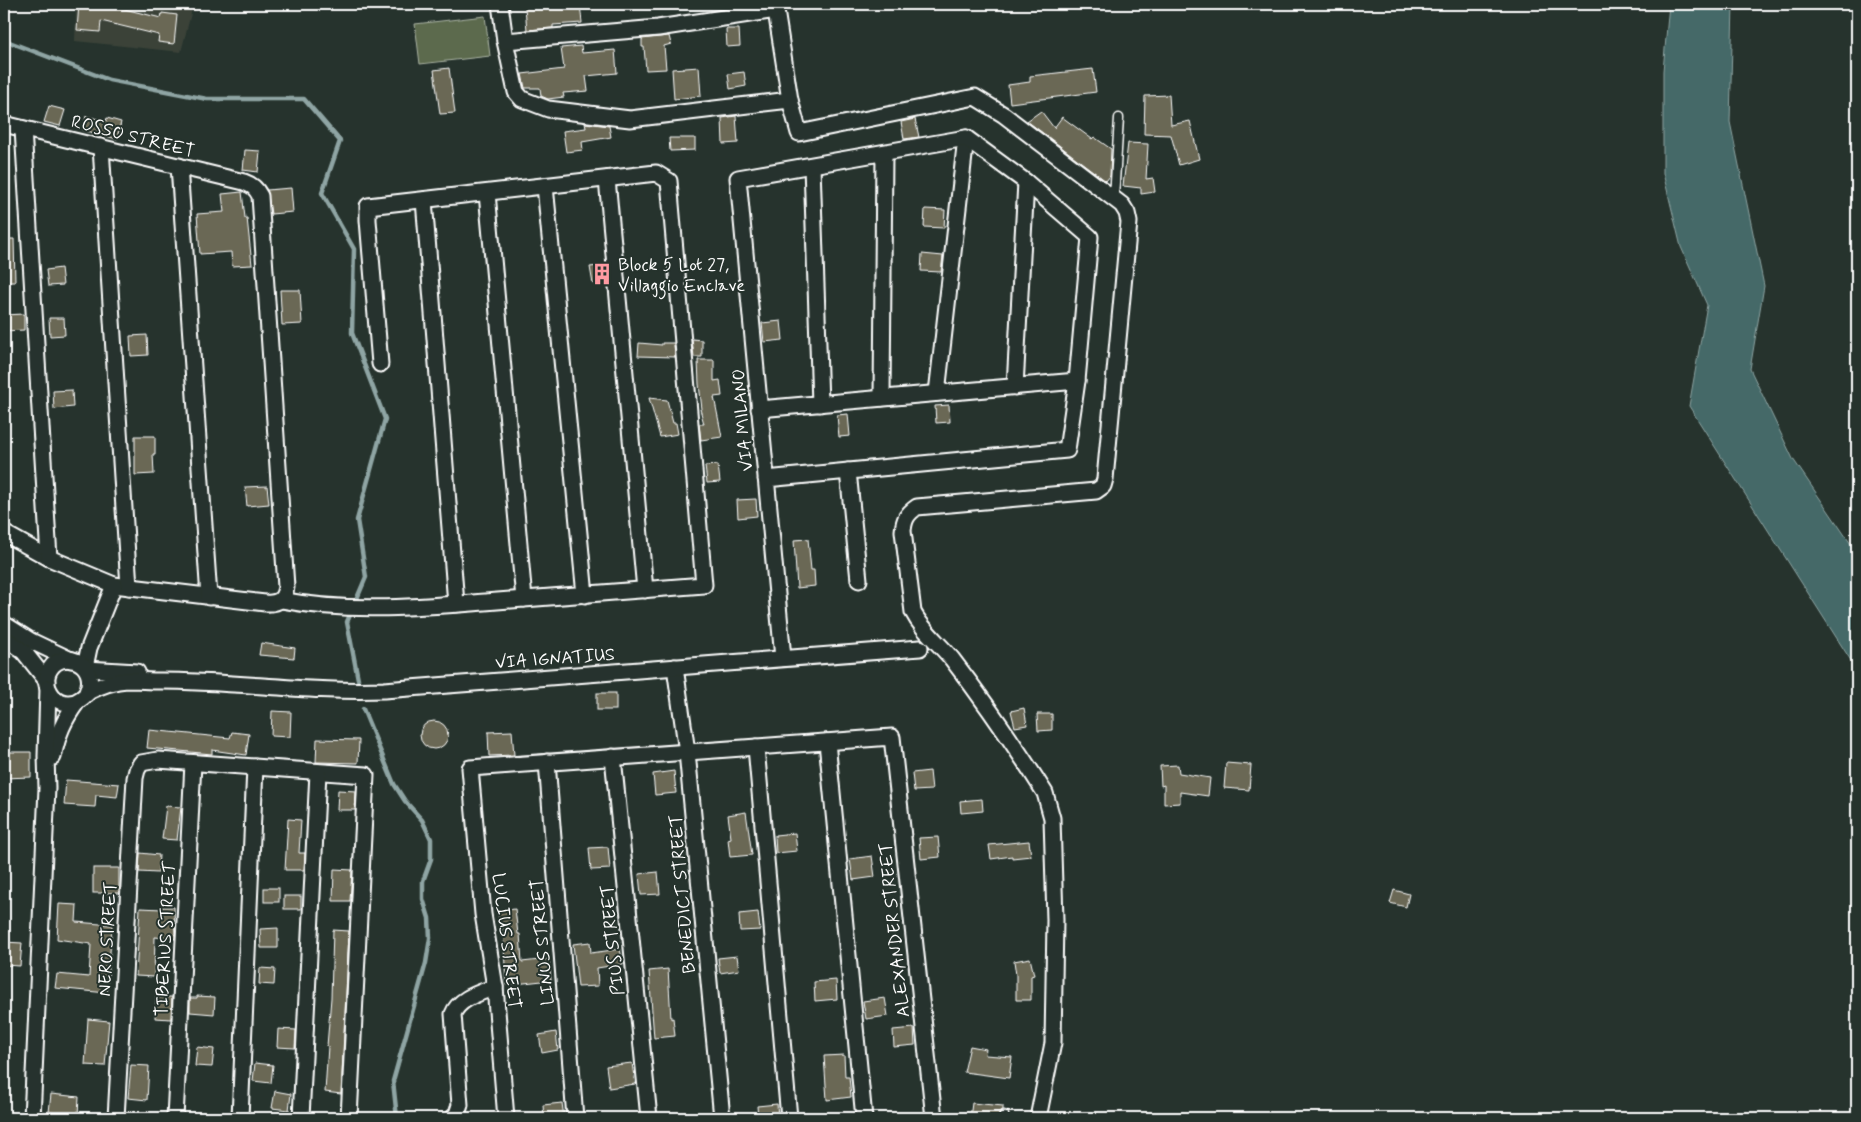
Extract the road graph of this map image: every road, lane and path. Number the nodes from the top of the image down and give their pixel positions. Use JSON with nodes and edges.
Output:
{"nodes":[{"id":1,"x":500,"y":4,"type":"edge"},
{"id":2,"x":776,"y":7,"type":"edge"},
{"id":3,"x":505,"y":41,"type":"junction"},
{"id":4,"x":790,"y":100,"type":"junction"},
{"id":5,"x":1119,"y":118,"type":"dead end"},
{"id":6,"x":4,"y":124,"type":"edge"},
{"id":7,"x":23,"y":129,"type":"junction"},
{"id":8,"x":966,"y":138,"type":"junction"},
{"id":9,"x":101,"y":147,"type":"junction"},
{"id":10,"x":884,"y":153,"type":"junction"},
{"id":11,"x":179,"y":166,"type":"junction"},
{"id":12,"x":812,"y":166,"type":"junction"},
{"id":13,"x":607,"y":178,"type":"junction"},
{"id":14,"x":1026,"y":182,"type":"junction"},
{"id":15,"x":545,"y":186,"type":"junction"},
{"id":16,"x":487,"y":193,"type":"junction"},
{"id":17,"x":424,"y":200,"type":"junction"},
{"id":18,"x":1114,"y":200,"type":"junction"},
{"id":19,"x":380,"y":364,"type":"dead end"},
{"id":20,"x":1077,"y":381,"type":"junction"},
{"id":21,"x":1015,"y":386,"type":"junction"},
{"id":22,"x":937,"y":393,"type":"junction"},
{"id":23,"x":882,"y":398,"type":"junction"},
{"id":24,"x":820,"y":404,"type":"junction"},
{"id":25,"x":760,"y":409,"type":"junction"},
{"id":26,"x":848,"y":471,"type":"junction"},
{"id":27,"x":766,"y":479,"type":"junction"},
{"id":28,"x":4,"y":533,"type":"edge"},
{"id":29,"x":49,"y":558,"type":"junction"},
{"id":30,"x":859,"y":580,"type":"dead end"},
{"id":31,"x":122,"y":586,"type":"junction"},
{"id":32,"x":645,"y":590,"type":"junction"},
{"id":33,"x":585,"y":595,"type":"junction"},
{"id":34,"x":209,"y":597,"type":"junction"},
{"id":35,"x":281,"y":600,"type":"junction"},
{"id":36,"x":524,"y":600,"type":"junction"},
{"id":37,"x":456,"y":604,"type":"junction"},
{"id":38,"x":4,"y":624,"type":"edge"},
{"id":39,"x":4,"y":637,"type":"edge"},
{"id":40,"x":920,"y":648,"type":"dead end"},
{"id":41,"x":783,"y":658,"type":"junction"},
{"id":42,"x":79,"y":664,"type":"junction"},
{"id":43,"x":675,"y":667,"type":"junction"},
{"id":44,"x":192,"y":681,"type":"junction"},
{"id":45,"x":47,"y":685,"type":"junction"},
{"id":46,"x":82,"y":697,"type":"junction"},
{"id":47,"x":827,"y":742,"type":"junction"},
{"id":48,"x":756,"y":747,"type":"junction"},
{"id":49,"x":687,"y":752,"type":"junction"},
{"id":50,"x":613,"y":757,"type":"junction"},
{"id":51,"x":193,"y":762,"type":"junction"},
{"id":52,"x":546,"y":762,"type":"junction"},
{"id":53,"x":255,"y":768,"type":"junction"},
{"id":54,"x":318,"y":772,"type":"junction"},
{"id":55,"x":47,"y":788,"type":"junction"},
{"id":56,"x":495,"y":987,"type":"junction"},
{"id":57,"x":32,"y":1118,"type":"edge"},
{"id":58,"x":116,"y":1118,"type":"edge"},
{"id":59,"x":175,"y":1118,"type":"edge"},
{"id":60,"x":240,"y":1118,"type":"edge"},
{"id":61,"x":301,"y":1118,"type":"edge"},
{"id":62,"x":350,"y":1118,"type":"edge"},
{"id":63,"x":453,"y":1118,"type":"edge"},
{"id":64,"x":506,"y":1118,"type":"edge"},
{"id":65,"x":575,"y":1118,"type":"edge"},
{"id":66,"x":649,"y":1118,"type":"edge"},
{"id":67,"x":722,"y":1118,"type":"edge"},
{"id":68,"x":789,"y":1118,"type":"edge"},
{"id":69,"x":864,"y":1118,"type":"edge"},
{"id":70,"x":934,"y":1118,"type":"edge"},
{"id":71,"x":1038,"y":1118,"type":"edge"}],
"edges":[{"from":1,"to":3,"type":"street"},
{"from":2,"to":3,"type":"street"},
{"from":2,"to":4,"type":"street"},
{"from":3,"to":4,"type":"street"},
{"from":4,"to":18,"type":"street"},
{"from":5,"to":18,"type":"lane"},
{"from":6,"to":7,"type":"street","name":"ROSSO STREET"},
{"from":7,"to":9,"type":"street","name":"ROSSO STREET"},
{"from":7,"to":29,"type":"street"},
{"from":8,"to":10,"type":"street"},
{"from":8,"to":14,"type":"street"},
{"from":8,"to":22,"type":"street"},
{"from":9,"to":11,"type":"street","name":"ROSSO STREET"},
{"from":9,"to":31,"type":"street"},
{"from":10,"to":12,"type":"street"},
{"from":10,"to":23,"type":"street"},
{"from":11,"to":34,"type":"street"},
{"from":11,"to":35,"type":"street","name":"ROSSO STREET"},
{"from":12,"to":24,"type":"street"},
{"from":12,"to":25,"type":"street","name":"VIA MILANO"},
{"from":13,"to":15,"type":"street"},
{"from":13,"to":32,"type":"street"},
{"from":13,"to":32,"type":"street"},
{"from":14,"to":20,"type":"street"},
{"from":14,"to":21,"type":"street"},
{"from":15,"to":16,"type":"street"},
{"from":15,"to":33,"type":"street"},
{"from":16,"to":17,"type":"street"},
{"from":16,"to":36,"type":"street"},
{"from":17,"to":19,"type":"street"},
{"from":17,"to":37,"type":"street"},
{"from":18,"to":71,"type":"street"},
{"from":20,"to":21,"type":"street"},
{"from":20,"to":26,"type":"street"},
{"from":21,"to":22,"type":"street"},
{"from":22,"to":23,"type":"street"},
{"from":23,"to":24,"type":"street"},
{"from":24,"to":25,"type":"street"},
{"from":25,"to":27,"type":"street","name":"VIA MILANO"},
{"from":26,"to":27,"type":"street"},
{"from":26,"to":30,"type":"street"},
{"from":27,"to":41,"type":"street","name":"VIA MILANO"},
{"from":28,"to":29,"type":"street"},
{"from":29,"to":31,"type":"street"},
{"from":31,"to":34,"type":"street"},
{"from":31,"to":42,"type":"street"},
{"from":32,"to":33,"type":"street"},
{"from":33,"to":36,"type":"street"},
{"from":34,"to":35,"type":"street"},
{"from":35,"to":37,"type":"street"},
{"from":36,"to":37,"type":"street"},
{"from":38,"to":42,"type":"street","name":"VIA IGNATIUS"},
{"from":39,"to":45,"type":"street"},
{"from":40,"to":41,"type":"street","name":"VIA IGNATIUS"},
{"from":41,"to":43,"type":"street","name":"VIA IGNATIUS"},
{"from":42,"to":44,"type":"street","name":"VIA IGNATIUS"},
{"from":42,"to":45,"type":"street"},
{"from":42,"to":46,"type":"street"},
{"from":43,"to":44,"type":"street","name":"VIA IGNATIUS"},
{"from":43,"to":49,"type":"street","name":"BENEDICT STREET"},
{"from":44,"to":46,"type":"street","name":"VIA IGNATIUS"},
{"from":45,"to":46,"type":"street"},
{"from":45,"to":55,"type":"street"},
{"from":46,"to":55,"type":"street"},
{"from":47,"to":48,"type":"street"},
{"from":47,"to":69,"type":"street"},
{"from":47,"to":70,"type":"street","name":"ALEXANDER STREET"},
{"from":48,"to":49,"type":"street"},
{"from":48,"to":68,"type":"street"},
{"from":49,"to":50,"type":"street"},
{"from":49,"to":67,"type":"street","name":"BENEDICT STREET"},
{"from":50,"to":52,"type":"street"},
{"from":50,"to":66,"type":"street","name":"PIUS STREET"},
{"from":51,"to":53,"type":"street"},
{"from":51,"to":58,"type":"street","name":"NERO STREET"},
{"from":51,"to":59,"type":"street","name":"TIBERIUS STREET"},
{"from":52,"to":56,"type":"street","name":"LUCIUS STREET"},
{"from":52,"to":65,"type":"street","name":"LINUS STREET"},
{"from":53,"to":54,"type":"street"},
{"from":53,"to":60,"type":"street"},
{"from":54,"to":61,"type":"street"},
{"from":54,"to":62,"type":"street"},
{"from":55,"to":57,"type":"street"},
{"from":56,"to":63,"type":"street"},
{"from":56,"to":64,"type":"street","name":"LUCIUS STREET"}]}
